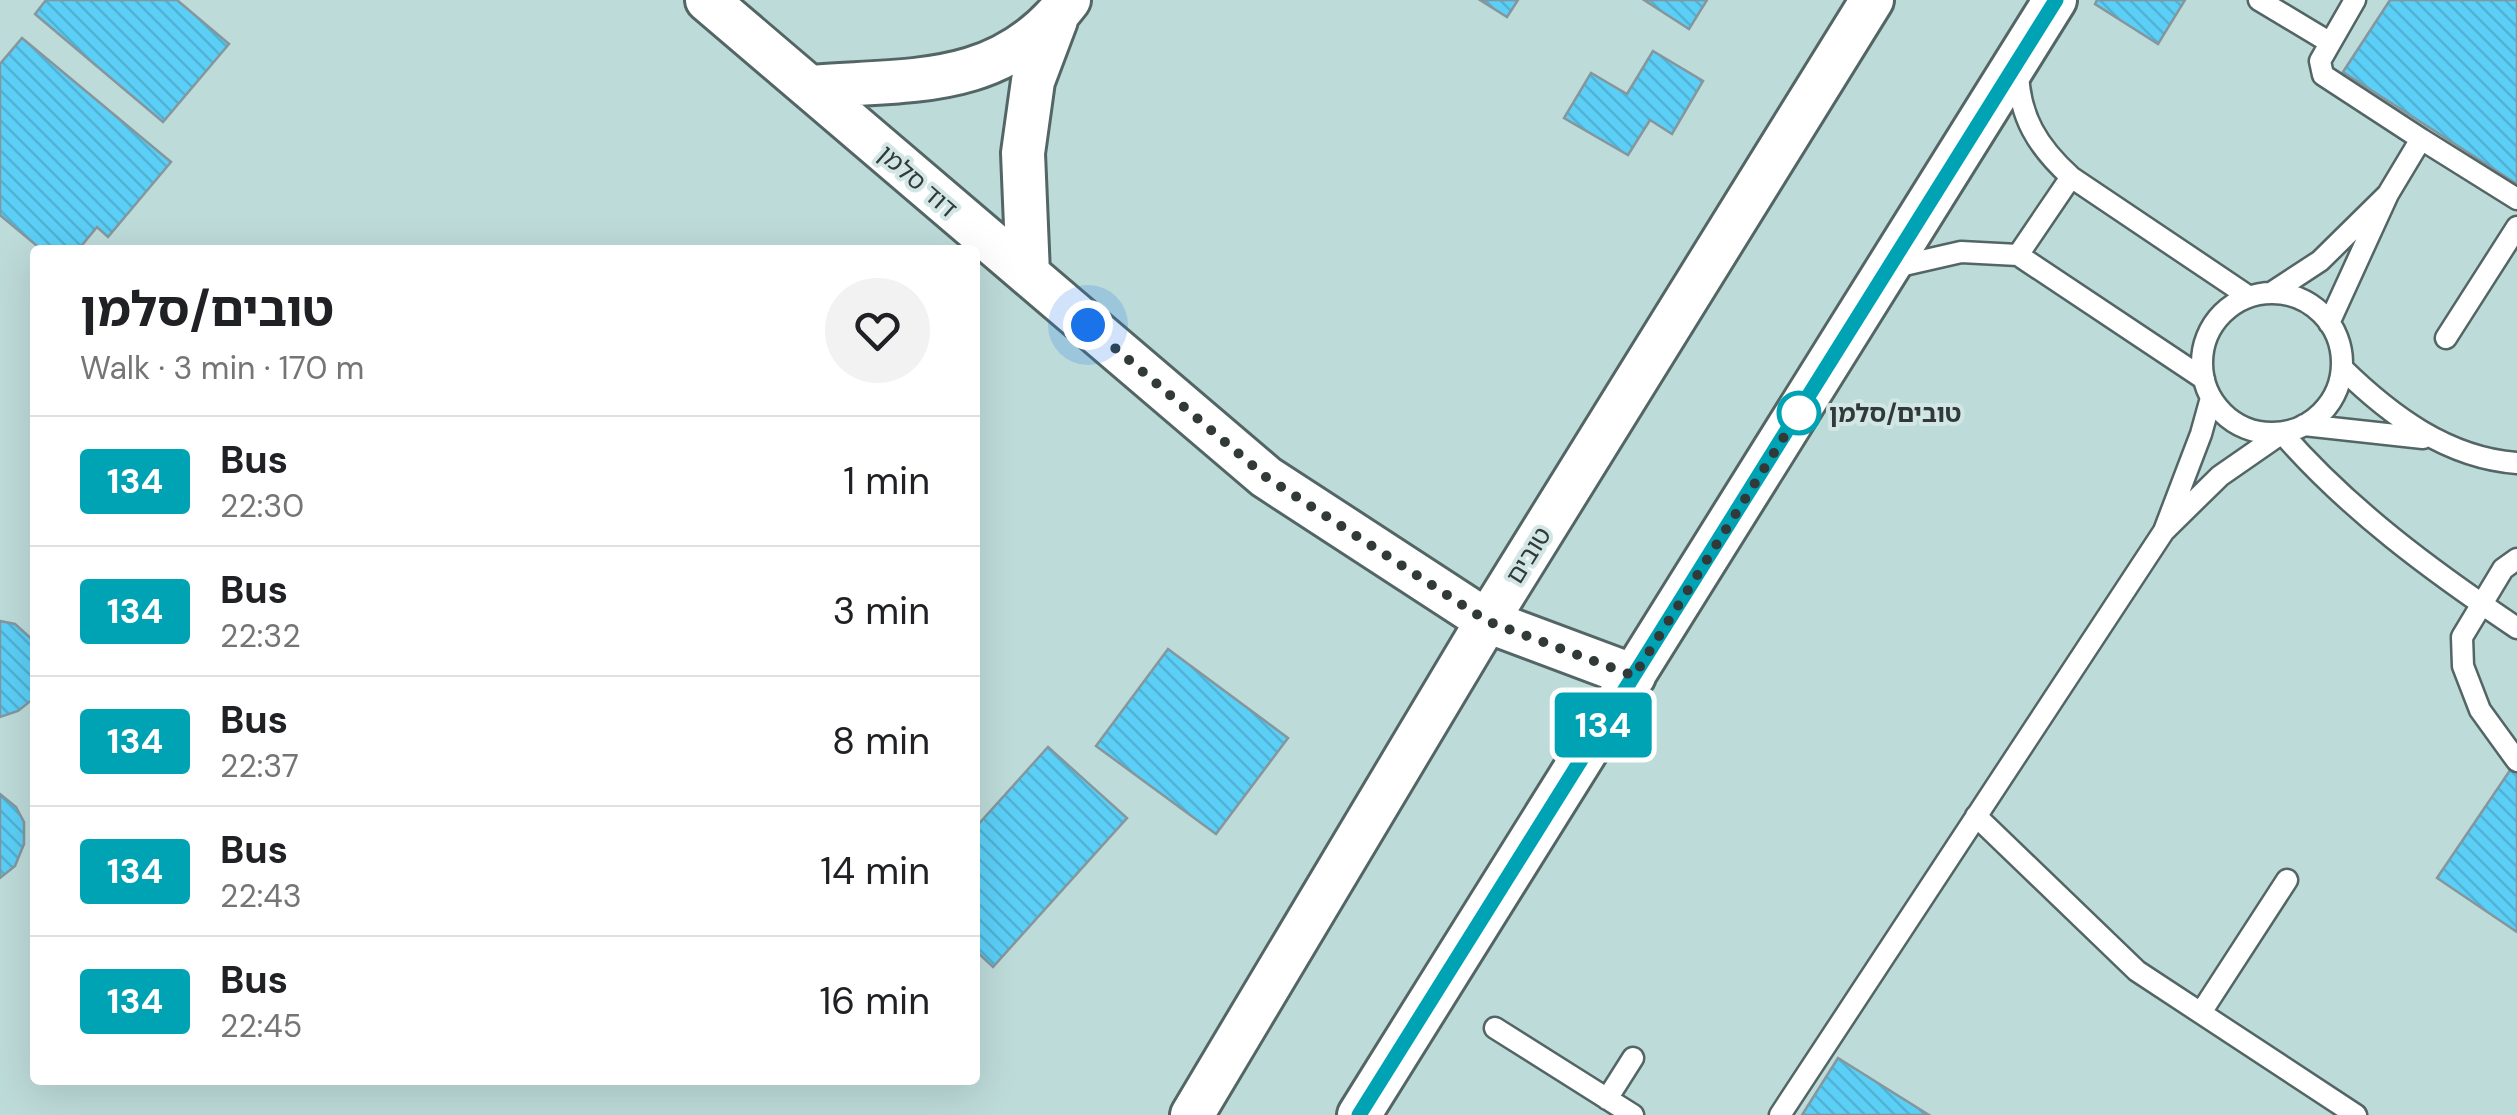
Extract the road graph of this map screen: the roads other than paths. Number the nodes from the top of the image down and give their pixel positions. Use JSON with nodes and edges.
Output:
{"nodes":[{"id":1,"x":708,"y":0,"type":"edge"},
{"id":2,"x":1872,"y":0,"type":"edge"},
{"id":3,"x":2056,"y":0,"type":"edge"},
{"id":4,"x":2259,"y":0,"type":"edge"},
{"id":5,"x":2355,"y":0,"type":"edge"},
{"id":6,"x":1063,"y":7,"type":"edge"},
{"id":7,"x":2329,"y":42,"type":"junction"},
{"id":8,"x":2018,"y":63,"type":"junction"},
{"id":9,"x":809,"y":87,"type":"junction"},
{"id":10,"x":2421,"y":139,"type":"junction"},
{"id":11,"x":2071,"y":177,"type":"junction"},
{"id":12,"x":2388,"y":194,"type":"junction"},
{"id":13,"x":2517,"y":199,"type":"edge"},
{"id":14,"x":2517,"y":227,"type":"edge"},
{"id":15,"x":2018,"y":255,"type":"junction"},
{"id":16,"x":1889,"y":268,"type":"junction"},
{"id":17,"x":1028,"y":274,"type":"junction"},
{"id":18,"x":2271,"y":293,"type":"junction"},
{"id":19,"x":2248,"y":296,"type":"junction"},
{"id":20,"x":2329,"y":322,"type":"junction"},
{"id":21,"x":2446,"y":338,"type":"dead end"},
{"id":22,"x":2342,"y":368,"type":"junction"},
{"id":23,"x":2208,"y":388,"type":"junction"},
{"id":24,"x":2304,"y":425,"type":"junction"},
{"id":25,"x":2282,"y":433,"type":"junction"},
{"id":26,"x":2439,"y":442,"type":"junction"},
{"id":27,"x":2517,"y":463,"type":"edge"},
{"id":28,"x":2164,"y":532,"type":"junction"},
{"id":29,"x":2517,"y":559,"type":"edge"},
{"id":30,"x":2480,"y":603,"type":"junction"},
{"id":31,"x":1487,"y":621,"type":"junction"},
{"id":32,"x":2517,"y":628,"type":"edge"},
{"id":33,"x":1634,"y":676,"type":"junction"},
{"id":34,"x":2517,"y":760,"type":"edge"},
{"id":35,"x":1976,"y":816,"type":"junction"},
{"id":36,"x":2288,"y":880,"type":"dead end"},
{"id":37,"x":2202,"y":1011,"type":"junction"},
{"id":38,"x":1495,"y":1028,"type":"dead end"},
{"id":39,"x":1633,"y":1058,"type":"dead end"},
{"id":40,"x":1607,"y":1099,"type":"junction"},
{"id":41,"x":1192,"y":1115,"type":"edge"},
{"id":42,"x":1359,"y":1115,"type":"edge"},
{"id":43,"x":1632,"y":1115,"type":"edge"},
{"id":44,"x":1780,"y":1115,"type":"edge"},
{"id":45,"x":2356,"y":1115,"type":"edge"}],
"edges":[{"from":1,"to":9,"type":"street","name":"דוד סלמן"},
{"from":2,"to":31,"type":"street","name":"טובים"},
{"from":3,"to":8,"type":"street"},
{"from":4,"to":7,"type":"lane"},
{"from":5,"to":7,"type":"lane"},
{"from":6,"to":9,"type":"street"},
{"from":6,"to":17,"type":"street"},
{"from":7,"to":10,"type":"lane"},
{"from":8,"to":11,"type":"lane"},
{"from":8,"to":16,"type":"street"},
{"from":9,"to":17,"type":"street","name":"דוד סלמן"},
{"from":10,"to":12,"type":"lane"},
{"from":10,"to":13,"type":"lane"},
{"from":11,"to":15,"type":"lane"},
{"from":11,"to":19,"type":"lane"},
{"from":12,"to":18,"type":"lane"},
{"from":12,"to":20,"type":"lane"},
{"from":14,"to":21,"type":"lane"},
{"from":15,"to":16,"type":"lane"},
{"from":15,"to":23,"type":"lane"},
{"from":16,"to":33,"type":"street"},
{"from":17,"to":31,"type":"street","name":"דוד סלמן"},
{"from":18,"to":19,"type":"lane"},
{"from":18,"to":20,"type":"lane"},
{"from":19,"to":23,"type":"lane"},
{"from":20,"to":22,"type":"lane"},
{"from":22,"to":24,"type":"lane"},
{"from":22,"to":26,"type":"lane"},
{"from":23,"to":25,"type":"lane"},
{"from":23,"to":28,"type":"lane"},
{"from":24,"to":25,"type":"lane"},
{"from":24,"to":26,"type":"lane"},
{"from":25,"to":28,"type":"lane"},
{"from":25,"to":30,"type":"lane"},
{"from":26,"to":27,"type":"lane"},
{"from":28,"to":35,"type":"lane"},
{"from":29,"to":30,"type":"lane"},
{"from":30,"to":32,"type":"lane"},
{"from":30,"to":34,"type":"lane"},
{"from":31,"to":33,"type":"street","name":"דוד סלמן"},
{"from":31,"to":41,"type":"street","name":"טובים"},
{"from":33,"to":42,"type":"street"},
{"from":35,"to":37,"type":"lane"},
{"from":35,"to":44,"type":"lane"},
{"from":36,"to":37,"type":"lane"},
{"from":37,"to":45,"type":"lane"},
{"from":38,"to":40,"type":"lane"},
{"from":39,"to":40,"type":"lane"},
{"from":40,"to":43,"type":"lane"}]}
